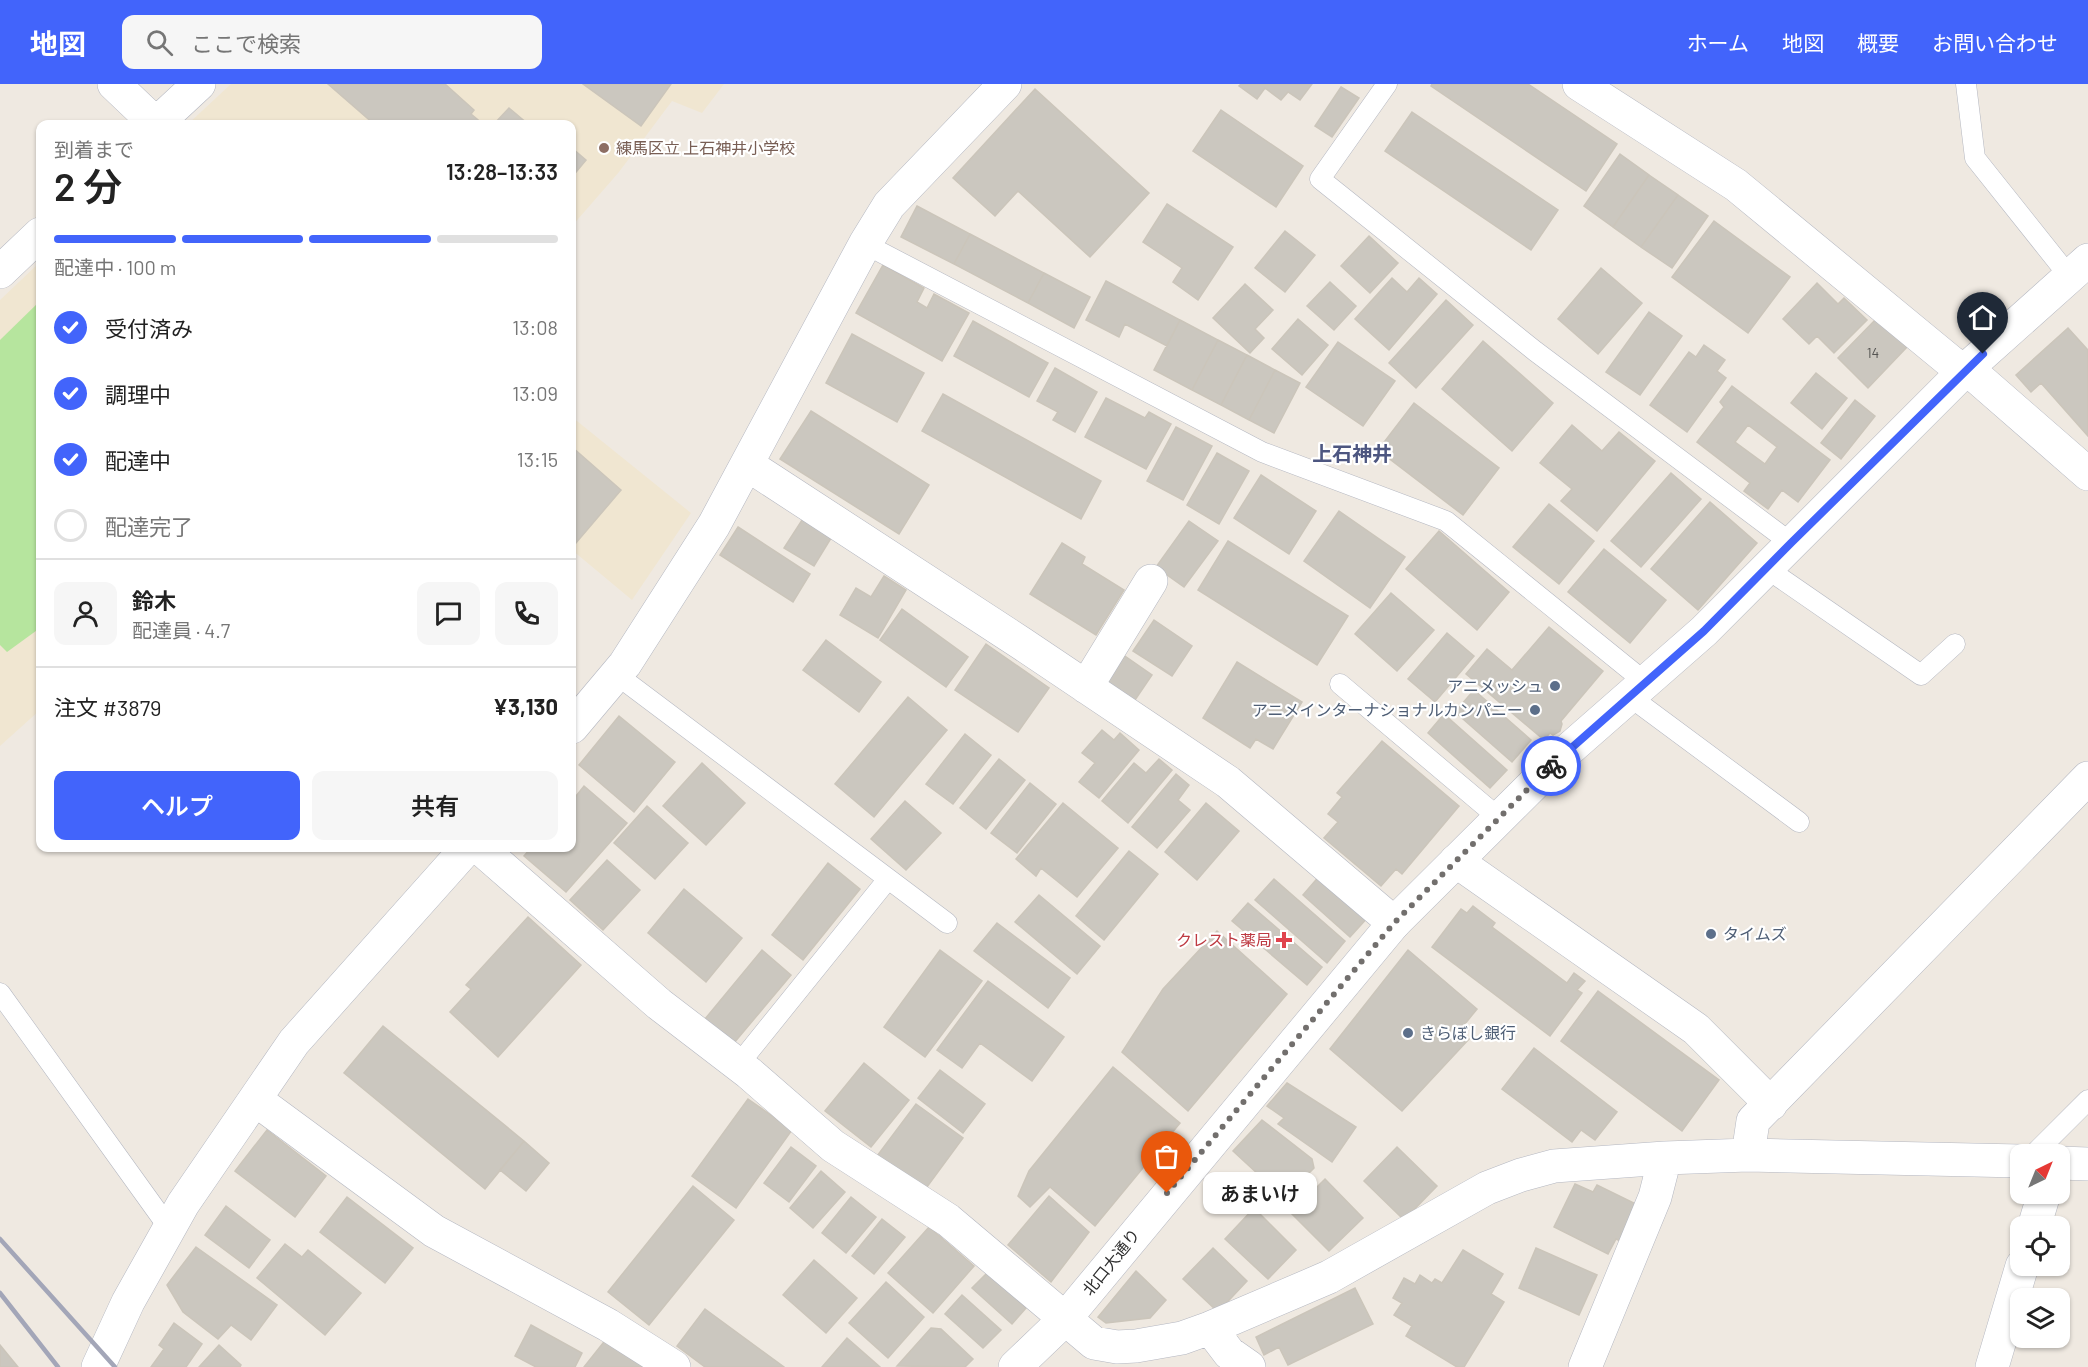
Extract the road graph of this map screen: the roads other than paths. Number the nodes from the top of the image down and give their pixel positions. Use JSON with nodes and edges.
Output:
{"nodes":[{"id":1,"x":114,"y":84,"type":"edge"},
{"id":2,"x":199,"y":84,"type":"edge"},
{"id":3,"x":1005,"y":84,"type":"edge"},
{"id":4,"x":1387,"y":84,"type":"edge"},
{"id":5,"x":1579,"y":84,"type":"edge"},
{"id":6,"x":1966,"y":84,"type":"edge"},
{"id":7,"x":152,"y":120,"type":"edge"},
{"id":8,"x":160,"y":120,"type":"edge"},
{"id":9,"x":36,"y":238,"type":"edge"},
{"id":10,"x":865,"y":244,"type":"junction"},
{"id":11,"x":2079,"y":268,"type":"edge"},
{"id":12,"x":0,"y":272,"type":"edge"},
{"id":13,"x":1965,"y":370,"type":"junction"},
{"id":14,"x":748,"y":465,"type":"junction"},
{"id":15,"x":2088,"y":474,"type":"edge"},
{"id":16,"x":1791,"y":543,"type":"junction"},
{"id":17,"x":1766,"y":568,"type":"junction"},
{"id":18,"x":1151,"y":581,"type":"dead end"},
{"id":19,"x":1955,"y":644,"type":"dead end"},
{"id":20,"x":617,"y":675,"type":"junction"},
{"id":21,"x":1340,"y":684,"type":"dead end"},
{"id":22,"x":1086,"y":687,"type":"junction"},
{"id":23,"x":1637,"y":689,"type":"junction"},
{"id":24,"x":576,"y":723,"type":"edge"},
{"id":25,"x":2088,"y":778,"type":"edge"},
{"id":26,"x":1499,"y":818,"type":"junction"},
{"id":27,"x":1799,"y":822,"type":"dead end"},
{"id":28,"x":463,"y":852,"type":"edge"},
{"id":29,"x":485,"y":852,"type":"edge"},
{"id":30,"x":1456,"y":861,"type":"junction"},
{"id":31,"x":888,"y":879,"type":"junction"},
{"id":32,"x":947,"y":923,"type":"dead end"},
{"id":33,"x":1394,"y":923,"type":"junction"},
{"id":34,"x":0,"y":993,"type":"edge"},
{"id":35,"x":738,"y":1065,"type":"junction"},
{"id":36,"x":256,"y":1100,"type":"junction"},
{"id":37,"x":2088,"y":1100,"type":"edge"},
{"id":38,"x":1770,"y":1104,"type":"junction"},
{"id":39,"x":2044,"y":1144,"type":"edge"},
{"id":40,"x":1748,"y":1155,"type":"junction"},
{"id":41,"x":1665,"y":1158,"type":"junction"},
{"id":42,"x":2010,"y":1161,"type":"edge"},
{"id":43,"x":2070,"y":1163,"type":"edge"},
{"id":44,"x":2088,"y":1164,"type":"edge"},
{"id":45,"x":169,"y":1228,"type":"junction"},
{"id":46,"x":2019,"y":1276,"type":"edge"},
{"id":47,"x":1064,"y":1320,"type":"junction"},
{"id":48,"x":1210,"y":1328,"type":"junction"},
{"id":49,"x":98,"y":1367,"type":"edge"},
{"id":50,"x":674,"y":1367,"type":"edge"},
{"id":51,"x":1015,"y":1367,"type":"edge"},
{"id":52,"x":1249,"y":1367,"type":"edge"},
{"id":53,"x":1585,"y":1367,"type":"edge"},
{"id":54,"x":1992,"y":1367,"type":"edge"}],
"edges":[{"from":1,"to":7,"type":"street"},
{"from":2,"to":8,"type":"street"},
{"from":3,"to":10,"type":"street"},
{"from":4,"to":16,"type":"lane"},
{"from":5,"to":13,"type":"street"},
{"from":6,"to":11,"type":"lane"},
{"from":9,"to":12,"type":"street"},
{"from":10,"to":14,"type":"street"},
{"from":10,"to":23,"type":"lane"},
{"from":11,"to":13,"type":"street","name":"北口大通り"},
{"from":13,"to":15,"type":"street"},
{"from":13,"to":16,"type":"street","name":"北口大通り"},
{"from":14,"to":20,"type":"street"},
{"from":14,"to":22,"type":"street"},
{"from":16,"to":17,"type":"street","name":"北口大通り"},
{"from":17,"to":19,"type":"lane"},
{"from":17,"to":23,"type":"street","name":"北口大通り"},
{"from":18,"to":22,"type":"street"},
{"from":20,"to":24,"type":"street"},
{"from":20,"to":31,"type":"lane"},
{"from":21,"to":26,"type":"lane"},
{"from":22,"to":33,"type":"street"},
{"from":23,"to":26,"type":"street","name":"北口大通り"},
{"from":23,"to":27,"type":"lane"},
{"from":25,"to":38,"type":"street"},
{"from":26,"to":30,"type":"street","name":"北口大通り"},
{"from":28,"to":36,"type":"street"},
{"from":29,"to":35,"type":"street"},
{"from":30,"to":33,"type":"street","name":"北口大通り"},
{"from":30,"to":38,"type":"street"},
{"from":31,"to":32,"type":"lane"},
{"from":31,"to":35,"type":"lane"},
{"from":33,"to":47,"type":"street","name":"北口大通り"},
{"from":34,"to":45,"type":"lane"},
{"from":35,"to":47,"type":"street"},
{"from":36,"to":45,"type":"street"},
{"from":36,"to":50,"type":"street"},
{"from":37,"to":39,"type":"lane"},
{"from":38,"to":40,"type":"street"},
{"from":40,"to":41,"type":"street"},
{"from":40,"to":42,"type":"street"},
{"from":41,"to":48,"type":"street"},
{"from":41,"to":53,"type":"street"},
{"from":43,"to":44,"type":"street"},
{"from":45,"to":49,"type":"street"},
{"from":46,"to":54,"type":"street"},
{"from":47,"to":48,"type":"street"},
{"from":47,"to":51,"type":"street","name":"北口大通り"},
{"from":48,"to":52,"type":"street"}]}
